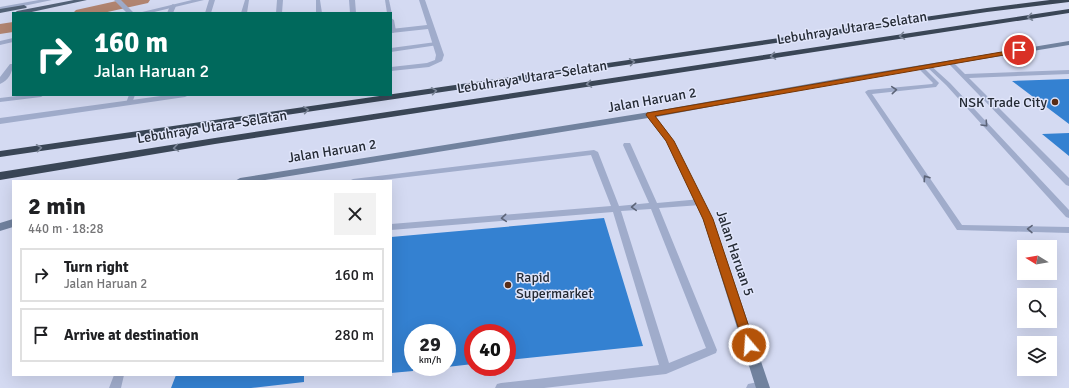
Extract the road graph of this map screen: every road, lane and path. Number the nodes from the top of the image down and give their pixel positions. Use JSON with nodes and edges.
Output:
{"nodes":[{"id":1,"x":49,"y":0,"type":"edge"},
{"id":2,"x":60,"y":0,"type":"edge"},
{"id":3,"x":84,"y":0,"type":"edge"},
{"id":4,"x":117,"y":0,"type":"edge"},
{"id":5,"x":201,"y":0,"type":"edge"},
{"id":6,"x":212,"y":0,"type":"edge"},
{"id":7,"x":247,"y":0,"type":"edge"},
{"id":8,"x":280,"y":0,"type":"edge"},
{"id":9,"x":318,"y":0,"type":"edge"},
{"id":10,"x":352,"y":0,"type":"edge"},
{"id":11,"x":387,"y":0,"type":"edge"},
{"id":12,"x":422,"y":0,"type":"edge"},
{"id":13,"x":1068,"y":0,"type":"edge"},
{"id":14,"x":174,"y":6,"type":"junction"},
{"id":15,"x":0,"y":10,"type":"edge"},
{"id":16,"x":129,"y":11,"type":"edge"},
{"id":17,"x":1069,"y":11,"type":"edge"},
{"id":18,"x":22,"y":12,"type":"edge"},
{"id":19,"x":146,"y":12,"type":"edge"},
{"id":20,"x":171,"y":12,"type":"edge"},
{"id":21,"x":208,"y":12,"type":"edge"},
{"id":22,"x":244,"y":12,"type":"edge"},
{"id":23,"x":279,"y":12,"type":"edge"},
{"id":24,"x":319,"y":12,"type":"edge"},
{"id":25,"x":353,"y":12,"type":"edge"},
{"id":26,"x":390,"y":12,"type":"edge"},
{"id":27,"x":12,"y":14,"type":"edge"},
{"id":28,"x":0,"y":16,"type":"edge"},
{"id":29,"x":430,"y":27,"type":"junction"},
{"id":30,"x":392,"y":31,"type":"edge"},
{"id":31,"x":12,"y":40,"type":"edge"},
{"id":32,"x":0,"y":43,"type":"edge"},
{"id":33,"x":1069,"y":43,"type":"edge"},
{"id":34,"x":436,"y":44,"type":"junction"},
{"id":35,"x":392,"y":50,"type":"edge"},
{"id":36,"x":950,"y":62,"type":"junction"},
{"id":37,"x":929,"y":66,"type":"junction"},
{"id":38,"x":12,"y":67,"type":"edge"},
{"id":39,"x":920,"y":67,"type":"junction"},
{"id":40,"x":392,"y":69,"type":"edge"},
{"id":41,"x":1069,"y":72,"type":"edge"},
{"id":42,"x":964,"y":76,"type":"junction"},
{"id":43,"x":12,"y":78,"type":"edge"},
{"id":44,"x":1,"y":80,"type":"edge"},
{"id":45,"x":33,"y":96,"type":"edge"},
{"id":46,"x":171,"y":96,"type":"edge"},
{"id":47,"x":130,"y":99,"type":"edge"},
{"id":48,"x":0,"y":100,"type":"edge"},
{"id":49,"x":650,"y":115,"type":"junction"},
{"id":50,"x":0,"y":121,"type":"edge"},
{"id":51,"x":627,"y":145,"type":"dead end"},
{"id":52,"x":0,"y":154,"type":"edge"},
{"id":53,"x":0,"y":176,"type":"edge"},
{"id":54,"x":246,"y":180,"type":"edge"},
{"id":55,"x":361,"y":180,"type":"edge"},
{"id":56,"x":1069,"y":183,"type":"edge"},
{"id":57,"x":701,"y":202,"type":"junction"},
{"id":58,"x":654,"y":205,"type":"junction"},
{"id":59,"x":616,"y":208,"type":"junction"},
{"id":60,"x":1069,"y":214,"type":"edge"},
{"id":61,"x":12,"y":224,"type":"edge"},
{"id":62,"x":0,"y":227,"type":"edge"},
{"id":63,"x":392,"y":227,"type":"edge"},
{"id":64,"x":1069,"y":230,"type":"edge"},
{"id":65,"x":666,"y":369,"type":"junction"},
{"id":66,"x":119,"y":376,"type":"edge"},
{"id":67,"x":115,"y":388,"type":"edge"},
{"id":68,"x":501,"y":388,"type":"edge"},
{"id":69,"x":760,"y":388,"type":"edge"}],
"edges":[{"from":1,"to":15,"type":"street"},
{"from":2,"to":15,"type":"main road"},
{"from":3,"to":18,"type":"main road"},
{"from":4,"to":16,"type":"street"},
{"from":5,"to":14,"type":"street"},
{"from":6,"to":21,"type":"street"},
{"from":7,"to":22,"type":"lane"},
{"from":8,"to":23,"type":"street"},
{"from":9,"to":24,"type":"lane"},
{"from":10,"to":25,"type":"street"},
{"from":11,"to":26,"type":"lane"},
{"from":12,"to":29,"type":"street"},
{"from":52,"to":13,"type":"highway","name":"Lebuhraya Utara–Selatan","one_way":true},
{"from":14,"to":19,"type":"street"},
{"from":14,"to":20,"type":"lane"},
{"from":17,"to":53,"type":"highway","name":"Lebuhraya Utara–Selatan","one_way":true},
{"from":27,"to":28,"type":"main road"},
{"from":29,"to":30,"type":"street"},
{"from":29,"to":34,"type":"street"},
{"from":31,"to":32,"type":"lane"},
{"from":33,"to":36,"type":"main road","name":"Jalan Haruan 2"},
{"from":34,"to":35,"type":"lane"},
{"from":34,"to":40,"type":"street"},
{"from":36,"to":37,"type":"main road","name":"Jalan Haruan 2"},
{"from":36,"to":42,"type":"lane"},
{"from":37,"to":39,"type":"main road","name":"Jalan Haruan 2"},
{"from":37,"to":60,"type":"lane","one_way":true},
{"from":38,"to":44,"type":"street"},
{"from":39,"to":49,"type":"main road","name":"Jalan Haruan 2"},
{"from":64,"to":39,"type":"lane","one_way":true},
{"from":41,"to":42,"type":"lane"},
{"from":42,"to":56,"type":"lane"},
{"from":43,"to":44,"type":"street"},
{"from":45,"to":48,"type":"lane"},
{"from":46,"to":47,"type":"street"},
{"from":47,"to":50,"type":"street"},
{"from":49,"to":54,"type":"main road","name":"Jalan Haruan 2"},
{"from":49,"to":57,"type":"main road","name":"Jalan Haruan 5"},
{"from":51,"to":58,"type":"lane"},
{"from":55,"to":59,"type":"lane"},
{"from":57,"to":58,"type":"lane"},
{"from":57,"to":69,"type":"main road","name":"Jalan Haruan 5"},
{"from":58,"to":59,"type":"lane","one_way":true},
{"from":58,"to":65,"type":"lane"},
{"from":59,"to":63,"type":"lane","one_way":true},
{"from":59,"to":65,"type":"lane"},
{"from":61,"to":62,"type":"main road"},
{"from":65,"to":68,"type":"lane"},
{"from":66,"to":67,"type":"lane"}]}
